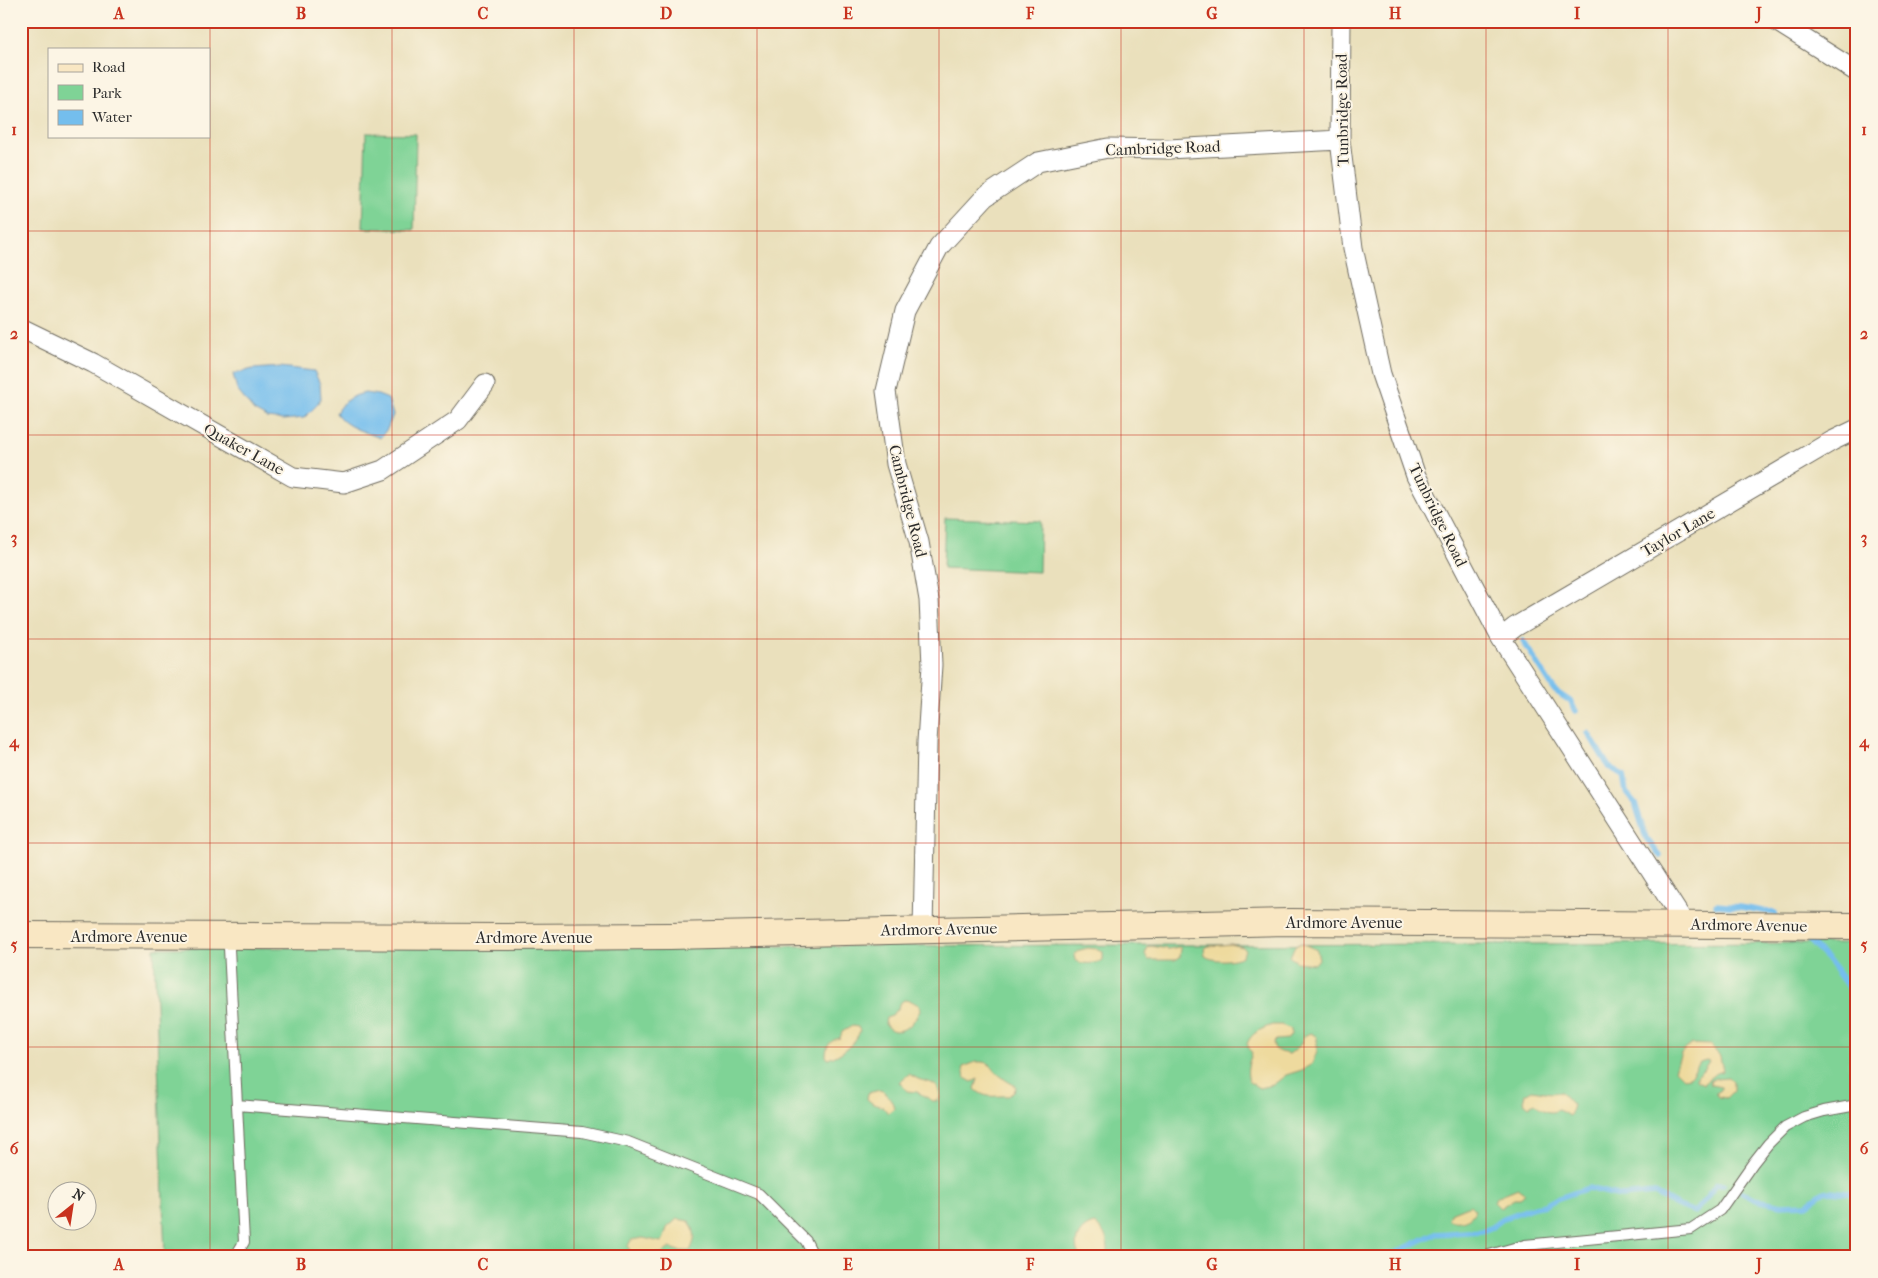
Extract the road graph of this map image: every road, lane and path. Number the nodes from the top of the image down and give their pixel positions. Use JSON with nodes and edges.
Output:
{"nodes":[{"id":1,"x":1341,"y":21,"type":"edge"},
{"id":2,"x":1776,"y":21,"type":"edge"},
{"id":3,"x":1857,"y":72,"type":"edge"},
{"id":4,"x":1340,"y":140,"type":"junction"},
{"id":5,"x":21,"y":328,"type":"edge"},
{"id":6,"x":485,"y":384,"type":"dead end"},
{"id":7,"x":1857,"y":429,"type":"edge"},
{"id":8,"x":1501,"y":638,"type":"junction"},
{"id":9,"x":1685,"y":924,"type":"junction"},
{"id":10,"x":1857,"y":926,"type":"edge"},
{"id":11,"x":923,"y":930,"type":"junction"},
{"id":12,"x":21,"y":935,"type":"edge"},
{"id":13,"x":229,"y":948,"type":"dead end"},
{"id":14,"x":237,"y":1105,"type":"junction"},
{"id":15,"x":1857,"y":1105,"type":"edge"},
{"id":16,"x":235,"y":1257,"type":"edge"},
{"id":17,"x":814,"y":1257,"type":"edge"},
{"id":18,"x":1482,"y":1257,"type":"edge"}],
"edges":[{"from":1,"to":4,"type":"street","name":"Tunbridge Road"},
{"from":2,"to":3,"type":"street"},
{"from":4,"to":8,"type":"street","name":"Tunbridge Road"},
{"from":4,"to":11,"type":"street","name":"Cambridge Road"},
{"from":5,"to":6,"type":"street","name":"Quaker Lane"},
{"from":7,"to":8,"type":"street","name":"Taylor Lane"},
{"from":8,"to":9,"type":"street","name":"Tunbridge Road"},
{"from":9,"to":10,"type":"street","name":"Ardmore Avenue"},
{"from":9,"to":11,"type":"street","name":"Ardmore Avenue"},
{"from":11,"to":12,"type":"street","name":"Ardmore Avenue"},
{"from":13,"to":14,"type":"lane"},
{"from":14,"to":16,"type":"lane"},
{"from":14,"to":17,"type":"lane"},
{"from":15,"to":18,"type":"lane"}]}
